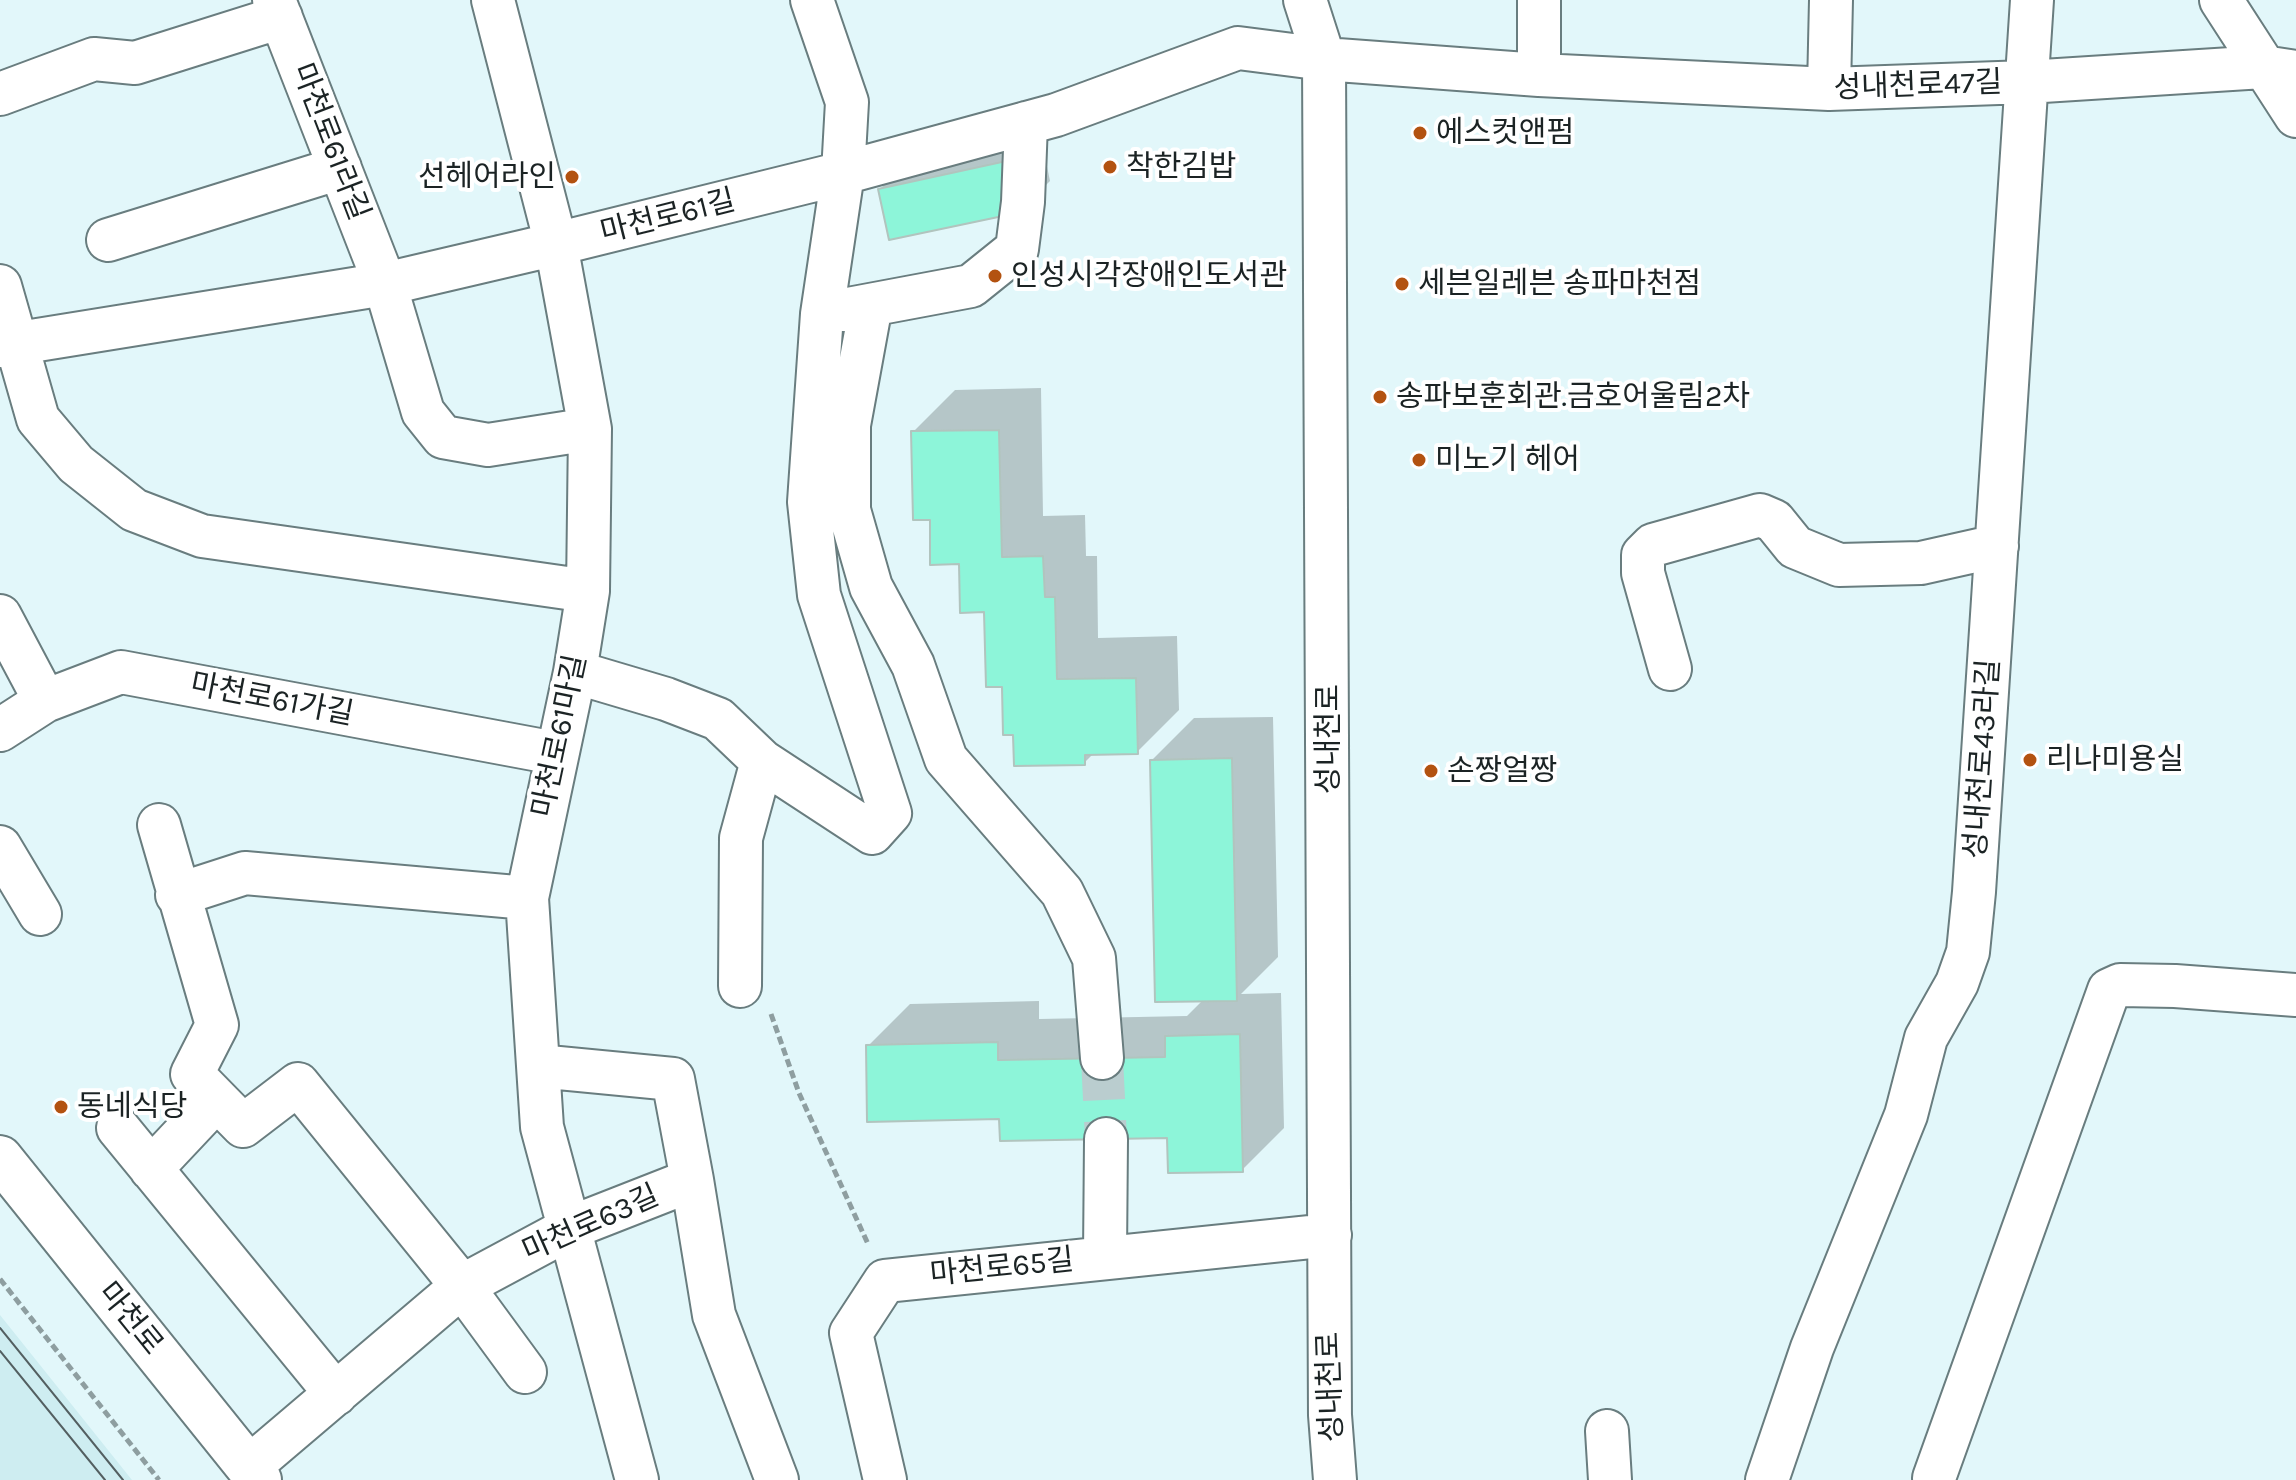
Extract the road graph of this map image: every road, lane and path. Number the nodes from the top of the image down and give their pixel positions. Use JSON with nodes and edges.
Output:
{"nodes":[{"id":1,"x":493,"y":0,"type":"edge"},
{"id":2,"x":812,"y":0,"type":"edge"},
{"id":3,"x":1305,"y":0,"type":"edge"},
{"id":4,"x":1539,"y":0,"type":"edge"},
{"id":5,"x":1831,"y":0,"type":"edge"},
{"id":6,"x":2032,"y":0,"type":"edge"},
{"id":7,"x":2221,"y":0,"type":"edge"},
{"id":8,"x":277,"y":8,"type":"edge"},
{"id":9,"x":1324,"y":59,"type":"junction"},
{"id":10,"x":2280,"y":69,"type":"edge"},
{"id":11,"x":1539,"y":75,"type":"junction"},
{"id":12,"x":2027,"y":82,"type":"junction"},
{"id":13,"x":1829,"y":89,"type":"junction"},
{"id":14,"x":0,"y":94,"type":"edge"},
{"id":15,"x":2296,"y":116,"type":"edge"},
{"id":16,"x":1026,"y":123,"type":"junction"},
{"id":17,"x":340,"y":168,"type":"junction"},
{"id":18,"x":843,"y":173,"type":"junction"},
{"id":19,"x":108,"y":240,"type":"dead end"},
{"id":20,"x":556,"y":244,"type":"junction"},
{"id":21,"x":385,"y":284,"type":"junction"},
{"id":22,"x":0,"y":286,"type":"edge"},
{"id":23,"x":871,"y":305,"type":"junction"},
{"id":24,"x":822,"y":314,"type":"junction"},
{"id":25,"x":8,"y":345,"type":"edge"},
{"id":26,"x":590,"y":429,"type":"junction"},
{"id":27,"x":1997,"y":546,"type":"junction"},
{"id":28,"x":588,"y":591,"type":"junction"},
{"id":29,"x":0,"y":616,"type":"edge"},
{"id":30,"x":1670,"y":669,"type":"dead end"},
{"id":31,"x":575,"y":672,"type":"junction"},
{"id":32,"x":45,"y":701,"type":"junction"},
{"id":33,"x":0,"y":730,"type":"edge"},
{"id":34,"x":555,"y":753,"type":"junction"},
{"id":35,"x":762,"y":761,"type":"junction"},
{"id":36,"x":159,"y":825,"type":"dead end"},
{"id":37,"x":0,"y":847,"type":"edge"},
{"id":38,"x":177,"y":895,"type":"junction"},
{"id":39,"x":527,"y":898,"type":"junction"},
{"id":40,"x":40,"y":914,"type":"dead end"},
{"id":41,"x":2296,"y":995,"type":"edge"},
{"id":42,"x":754,"y":996,"type":"joint"},
{"id":43,"x":1102,"y":1058,"type":"tunnel mouth"},
{"id":44,"x":538,"y":1066,"type":"junction"},
{"id":45,"x":215,"y":1101,"type":"junction"},
{"id":46,"x":118,"y":1128,"type":"dead end"},
{"id":47,"x":1106,"y":1139,"type":"tunnel mouth"},
{"id":48,"x":0,"y":1158,"type":"edge"},
{"id":49,"x":151,"y":1169,"type":"junction"},
{"id":50,"x":692,"y":1180,"type":"junction"},
{"id":51,"x":572,"y":1227,"type":"junction"},
{"id":52,"x":1330,"y":1235,"type":"junction"},
{"id":53,"x":1105,"y":1256,"type":"junction"},
{"id":54,"x":0,"y":1279,"type":"edge"},
{"id":55,"x":885,"y":1281,"type":"junction"},
{"id":56,"x":462,"y":1286,"type":"junction"},
{"id":57,"x":525,"y":1372,"type":"dead end"},
{"id":58,"x":336,"y":1394,"type":"junction"},
{"id":59,"x":1607,"y":1431,"type":"dead end"},
{"id":60,"x":254,"y":1474,"type":"edge"},
{"id":61,"x":629,"y":1476,"type":"edge"},
{"id":62,"x":1934,"y":1478,"type":"dead end"},
{"id":63,"x":159,"y":1480,"type":"edge"},
{"id":64,"x":777,"y":1480,"type":"edge"},
{"id":65,"x":885,"y":1480,"type":"edge"},
{"id":66,"x":1335,"y":1480,"type":"edge"},
{"id":67,"x":1610,"y":1480,"type":"edge"},
{"id":68,"x":1767,"y":1480,"type":"edge"}],
"edges":[{"from":1,"to":20,"type":"street","name":"마천로61마길"},
{"from":2,"to":18,"type":"street"},
{"from":3,"to":9,"type":"street","name":"성내천로"},
{"from":4,"to":11,"type":"street"},
{"from":5,"to":13,"type":"street"},
{"from":6,"to":12,"type":"street","name":"성내천로43라길"},
{"from":7,"to":10,"type":"street"},
{"from":8,"to":14,"type":"street"},
{"from":8,"to":17,"type":"street","name":"마천로61라길"},
{"from":9,"to":11,"type":"street","name":"성내천로47길"},
{"from":9,"to":16,"type":"street","name":"마천로61길"},
{"from":9,"to":52,"type":"street","name":"성내천로"},
{"from":10,"to":12,"type":"street","name":"성내천로47길"},
{"from":10,"to":15,"type":"street"},
{"from":11,"to":13,"type":"street","name":"성내천로47길"},
{"from":12,"to":13,"type":"street","name":"성내천로47길"},
{"from":12,"to":27,"type":"street","name":"성내천로43라길"},
{"from":16,"to":18,"type":"street","name":"마천로61길"},
{"from":16,"to":23,"type":"street"},
{"from":17,"to":19,"type":"street"},
{"from":17,"to":21,"type":"street","name":"마천로61라길"},
{"from":18,"to":20,"type":"street","name":"마천로61길"},
{"from":18,"to":24,"type":"street"},
{"from":20,"to":21,"type":"street","name":"마천로61길"},
{"from":20,"to":26,"type":"street","name":"마천로61마길"},
{"from":21,"to":25,"type":"street","name":"마천로61길"},
{"from":21,"to":26,"type":"street","name":"마천로61라길"},
{"from":22,"to":25,"type":"street"},
{"from":23,"to":24,"type":"street"},
{"from":23,"to":43,"type":"street"},
{"from":24,"to":35,"type":"street"},
{"from":25,"to":28,"type":"street"},
{"from":26,"to":28,"type":"street","name":"마천로61마길"},
{"from":27,"to":30,"type":"street"},
{"from":27,"to":68,"type":"street","name":"성내천로43라길"},
{"from":28,"to":31,"type":"street","name":"마천로61마길"},
{"from":29,"to":32,"type":"street"},
{"from":31,"to":34,"type":"street","name":"마천로61마길"},
{"from":31,"to":35,"type":"street"},
{"from":32,"to":33,"type":"street","name":"마천로61가길"},
{"from":32,"to":34,"type":"street","name":"마천로61가길"},
{"from":34,"to":39,"type":"street","name":"마천로61마길"},
{"from":35,"to":42,"type":"street"},
{"from":36,"to":38,"type":"street"},
{"from":37,"to":40,"type":"street"},
{"from":38,"to":39,"type":"street"},
{"from":38,"to":45,"type":"street"},
{"from":39,"to":44,"type":"street","name":"마천로61마길"},
{"from":41,"to":62,"type":"street"},
{"from":42,"to":55,"type":"path"},
{"from":44,"to":50,"type":"street"},
{"from":44,"to":51,"type":"street","name":"마천로61마길"},
{"from":45,"to":49,"type":"street"},
{"from":45,"to":56,"type":"street"},
{"from":46,"to":49,"type":"street"},
{"from":47,"to":53,"type":"street"},
{"from":48,"to":60,"type":"main road","name":"마천로"},
{"from":49,"to":58,"type":"street"},
{"from":50,"to":51,"type":"street","name":"마천로63길"},
{"from":50,"to":64,"type":"street","name":"마천로63길"},
{"from":51,"to":56,"type":"street","name":"마천로63길"},
{"from":51,"to":61,"type":"street","name":"마천로61마길"},
{"from":52,"to":53,"type":"street","name":"마천로65길"},
{"from":52,"to":66,"type":"street","name":"성내천로"},
{"from":53,"to":55,"type":"street","name":"마천로65길"},
{"from":54,"to":63,"type":"path"},
{"from":55,"to":65,"type":"street"},
{"from":56,"to":57,"type":"street"},
{"from":56,"to":58,"type":"street","name":"마천로63길"},
{"from":58,"to":60,"type":"street","name":"마천로63길"},
{"from":59,"to":67,"type":"street"}]}
